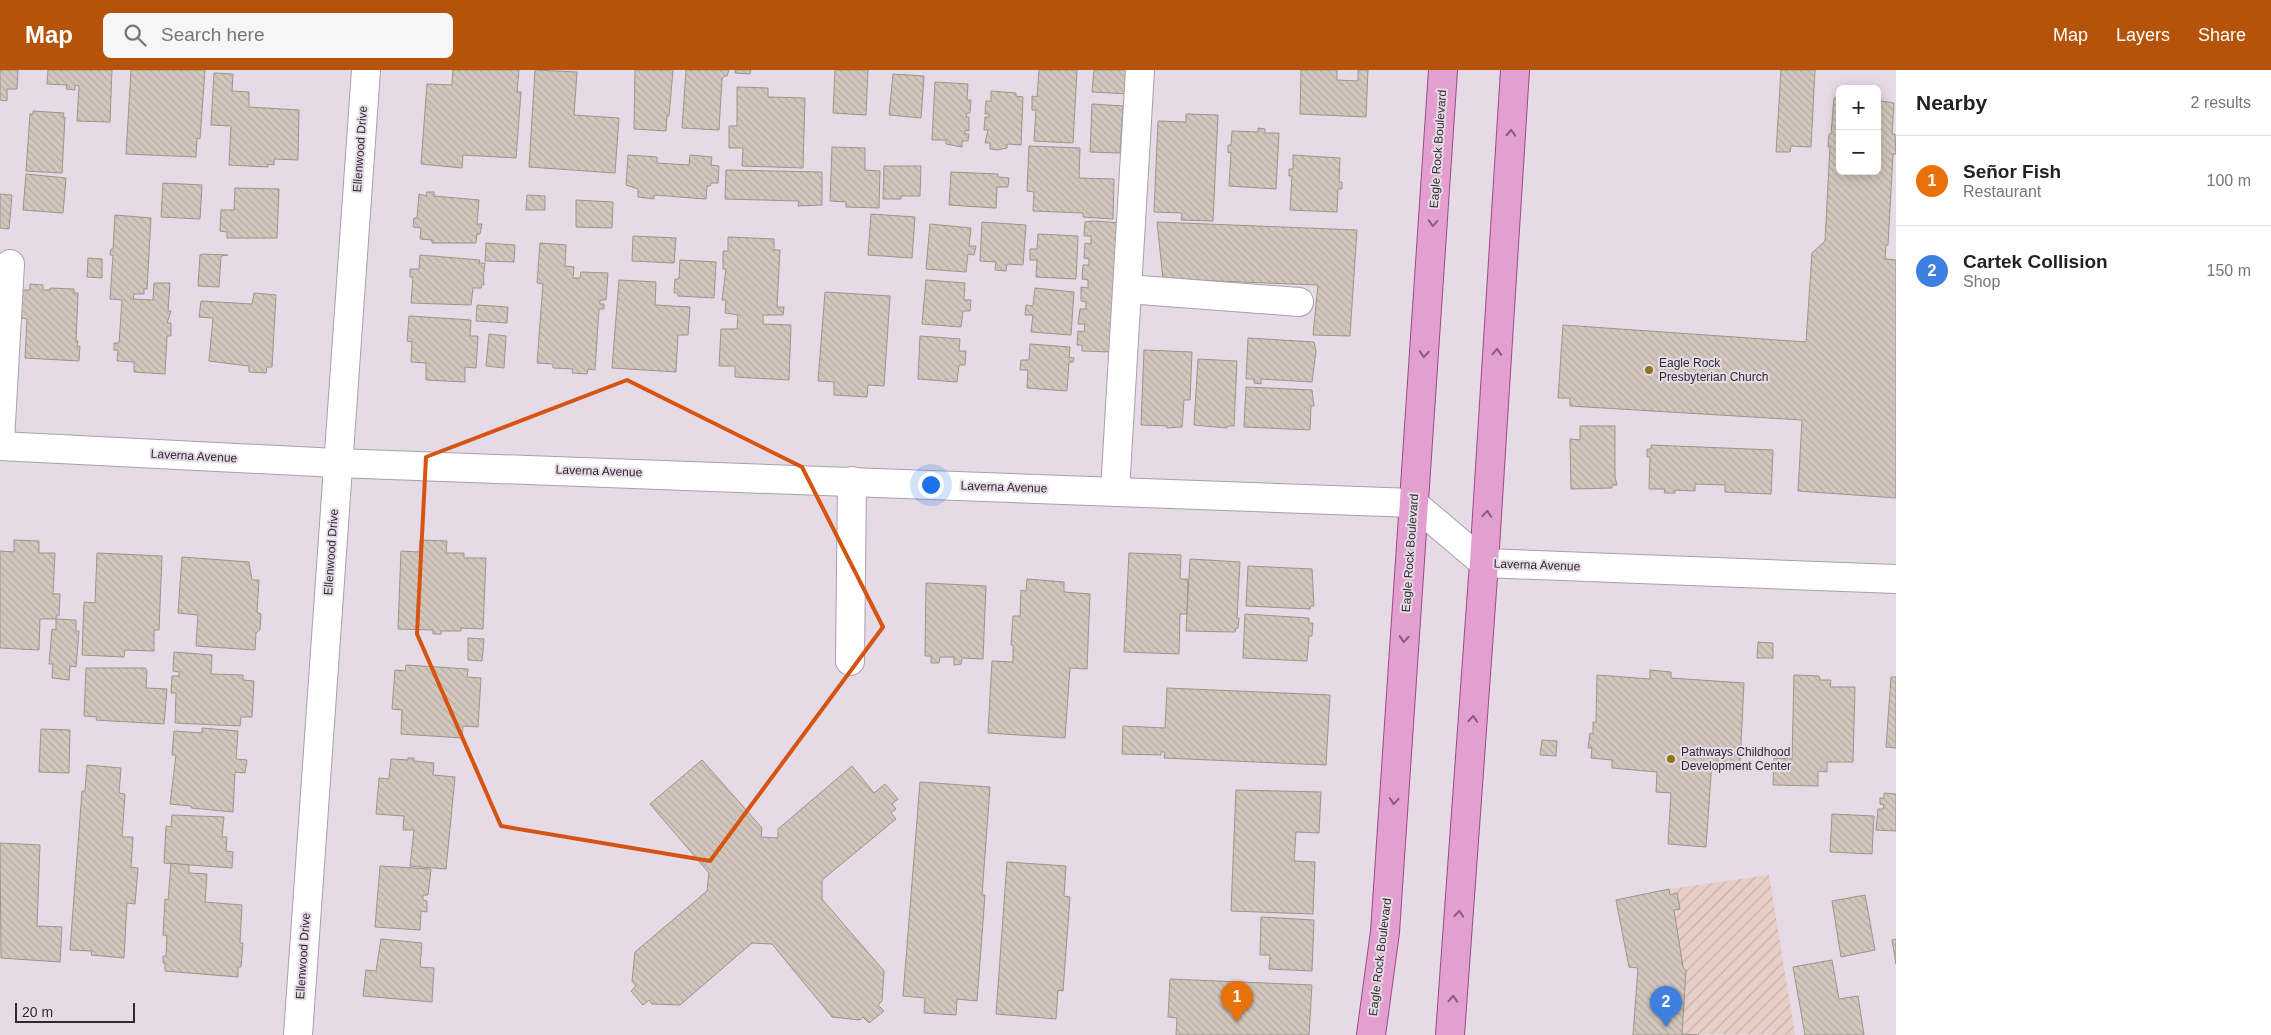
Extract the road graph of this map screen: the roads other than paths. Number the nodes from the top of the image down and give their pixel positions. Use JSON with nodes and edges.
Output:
{"nodes":[{"id":1,"x":366,"y":70,"type":"edge"},
{"id":2,"x":1140,"y":70,"type":"edge"},
{"id":3,"x":1443,"y":70,"type":"edge"},
{"id":4,"x":1514,"y":70,"type":"edge"},
{"id":5,"x":10,"y":264,"type":"dead end"},
{"id":6,"x":1127,"y":289,"type":"junction"},
{"id":7,"x":1299,"y":302,"type":"dead end"},
{"id":8,"x":0,"y":440,"type":"edge"},
{"id":9,"x":0,"y":446,"type":"edge"},
{"id":10,"x":337,"y":463,"type":"junction"},
{"id":11,"x":852,"y":481,"type":"junction"},
{"id":12,"x":1115,"y":491,"type":"junction"},
{"id":13,"x":1413,"y":503,"type":"junction"},
{"id":14,"x":1484,"y":563,"type":"junction"},
{"id":15,"x":1896,"y":579,"type":"edge"},
{"id":16,"x":850,"y":661,"type":"dead end"},
{"id":17,"x":298,"y":1035,"type":"edge"},
{"id":18,"x":1371,"y":1035,"type":"edge"},
{"id":19,"x":1450,"y":1035,"type":"edge"}],
"edges":[{"from":1,"to":10,"type":"street","name":"Ellenwood Drive"},
{"from":2,"to":6,"type":"street"},
{"from":3,"to":13,"type":"main road","name":"Eagle Rock Boulevard","one_way":true},
{"from":14,"to":4,"type":"main road","one_way":true},
{"from":5,"to":8,"type":"street"},
{"from":6,"to":7,"type":"street"},
{"from":6,"to":12,"type":"street"},
{"from":9,"to":10,"type":"street","name":"Laverna Avenue"},
{"from":10,"to":11,"type":"street","name":"Laverna Avenue"},
{"from":10,"to":17,"type":"street","name":"Ellenwood Drive"},
{"from":11,"to":12,"type":"street","name":"Laverna Avenue"},
{"from":11,"to":16,"type":"street"},
{"from":12,"to":13,"type":"street","name":"Laverna Avenue"},
{"from":13,"to":14,"type":"street","name":"Laverna Avenue"},
{"from":13,"to":18,"type":"main road","name":"Eagle Rock Boulevard","one_way":true},
{"from":14,"to":15,"type":"street","name":"Laverna Avenue"},
{"from":19,"to":14,"type":"main road","one_way":true}]}
